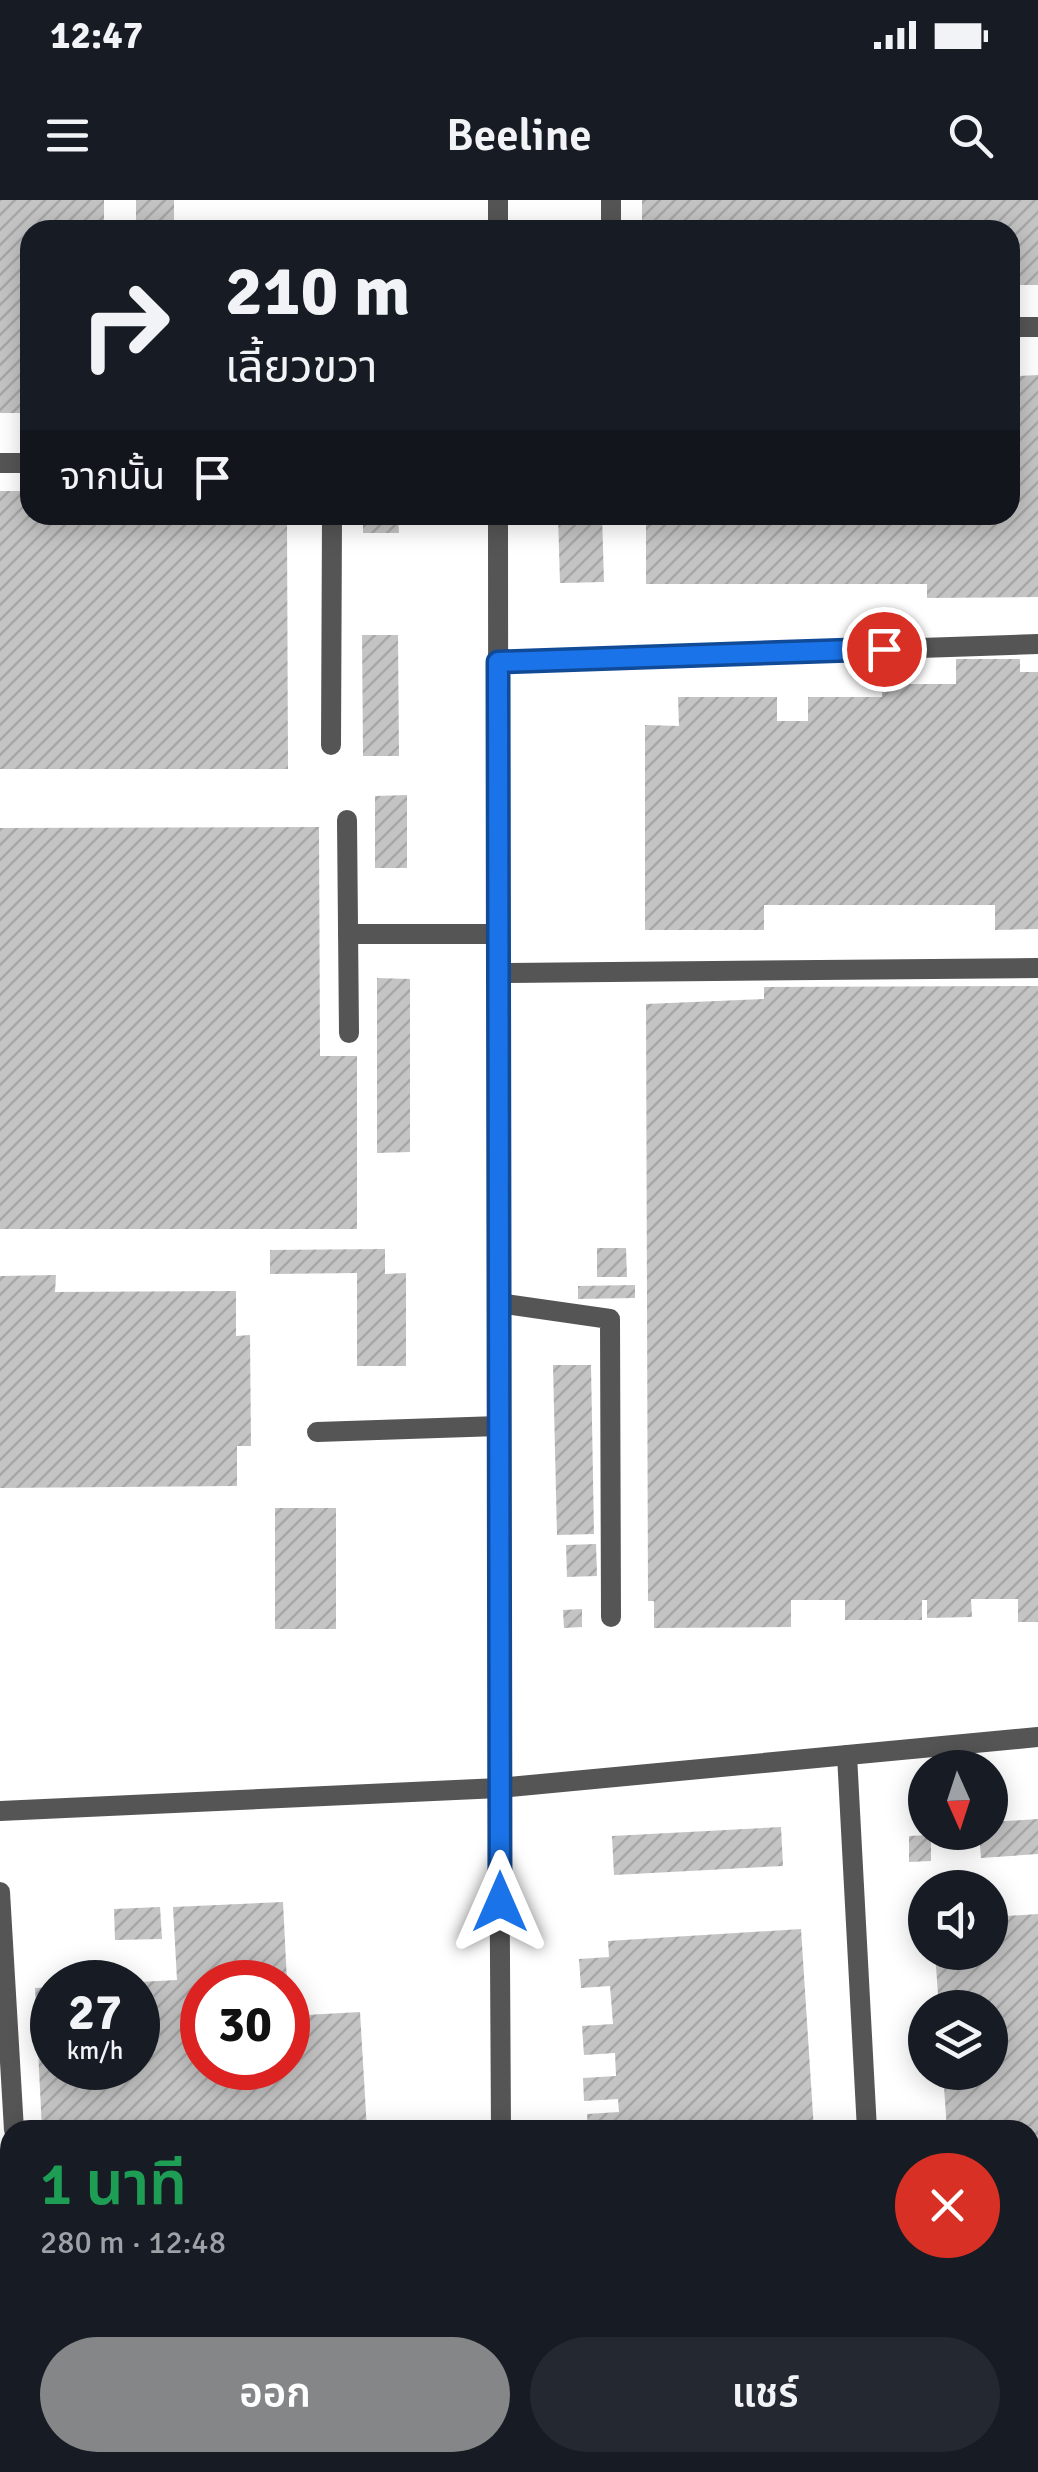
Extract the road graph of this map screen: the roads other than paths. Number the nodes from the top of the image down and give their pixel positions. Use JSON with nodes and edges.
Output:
{"nodes":[{"id":1,"x":332,"y":525,"type":"edge"},
{"id":2,"x":498,"y":525,"type":"edge"},
{"id":3,"x":1038,"y":644,"type":"edge"},
{"id":4,"x":498,"y":662,"type":"junction"},
{"id":5,"x":331,"y":745,"type":"dead end"},
{"id":6,"x":347,"y":820,"type":"dead end"},
{"id":7,"x":348,"y":934,"type":"junction"},
{"id":8,"x":498,"y":934,"type":"junction"},
{"id":9,"x":1038,"y":968,"type":"edge"},
{"id":10,"x":498,"y":972,"type":"junction"},
{"id":11,"x":349,"y":1033,"type":"dead end"},
{"id":12,"x":498,"y":1303,"type":"junction"},
{"id":13,"x":499,"y":1426,"type":"junction"},
{"id":14,"x":317,"y":1432,"type":"dead end"},
{"id":15,"x":611,"y":1618,"type":"dead end"},
{"id":16,"x":1038,"y":1737,"type":"edge"},
{"id":17,"x":847,"y":1755,"type":"junction"},
{"id":18,"x":499,"y":1788,"type":"junction"},
{"id":19,"x":0,"y":1811,"type":"edge"},
{"id":20,"x":0,"y":1892,"type":"edge"},
{"id":21,"x":13,"y":2120,"type":"edge"},
{"id":22,"x":501,"y":2120,"type":"edge"},
{"id":23,"x":866,"y":2120,"type":"edge"}],
"edges":[{"from":1,"to":5,"type":"street"},
{"from":2,"to":4,"type":"street"},
{"from":3,"to":4,"type":"street"},
{"from":4,"to":8,"type":"street"},
{"from":6,"to":7,"type":"street"},
{"from":7,"to":8,"type":"street"},
{"from":7,"to":11,"type":"street"},
{"from":8,"to":10,"type":"street"},
{"from":9,"to":10,"type":"street"},
{"from":10,"to":12,"type":"street"},
{"from":12,"to":13,"type":"street"},
{"from":12,"to":15,"type":"street"},
{"from":13,"to":14,"type":"street"},
{"from":13,"to":18,"type":"street"},
{"from":16,"to":17,"type":"street"},
{"from":17,"to":18,"type":"street"},
{"from":17,"to":23,"type":"street"},
{"from":18,"to":19,"type":"street"},
{"from":18,"to":22,"type":"street"},
{"from":20,"to":21,"type":"street"}]}
